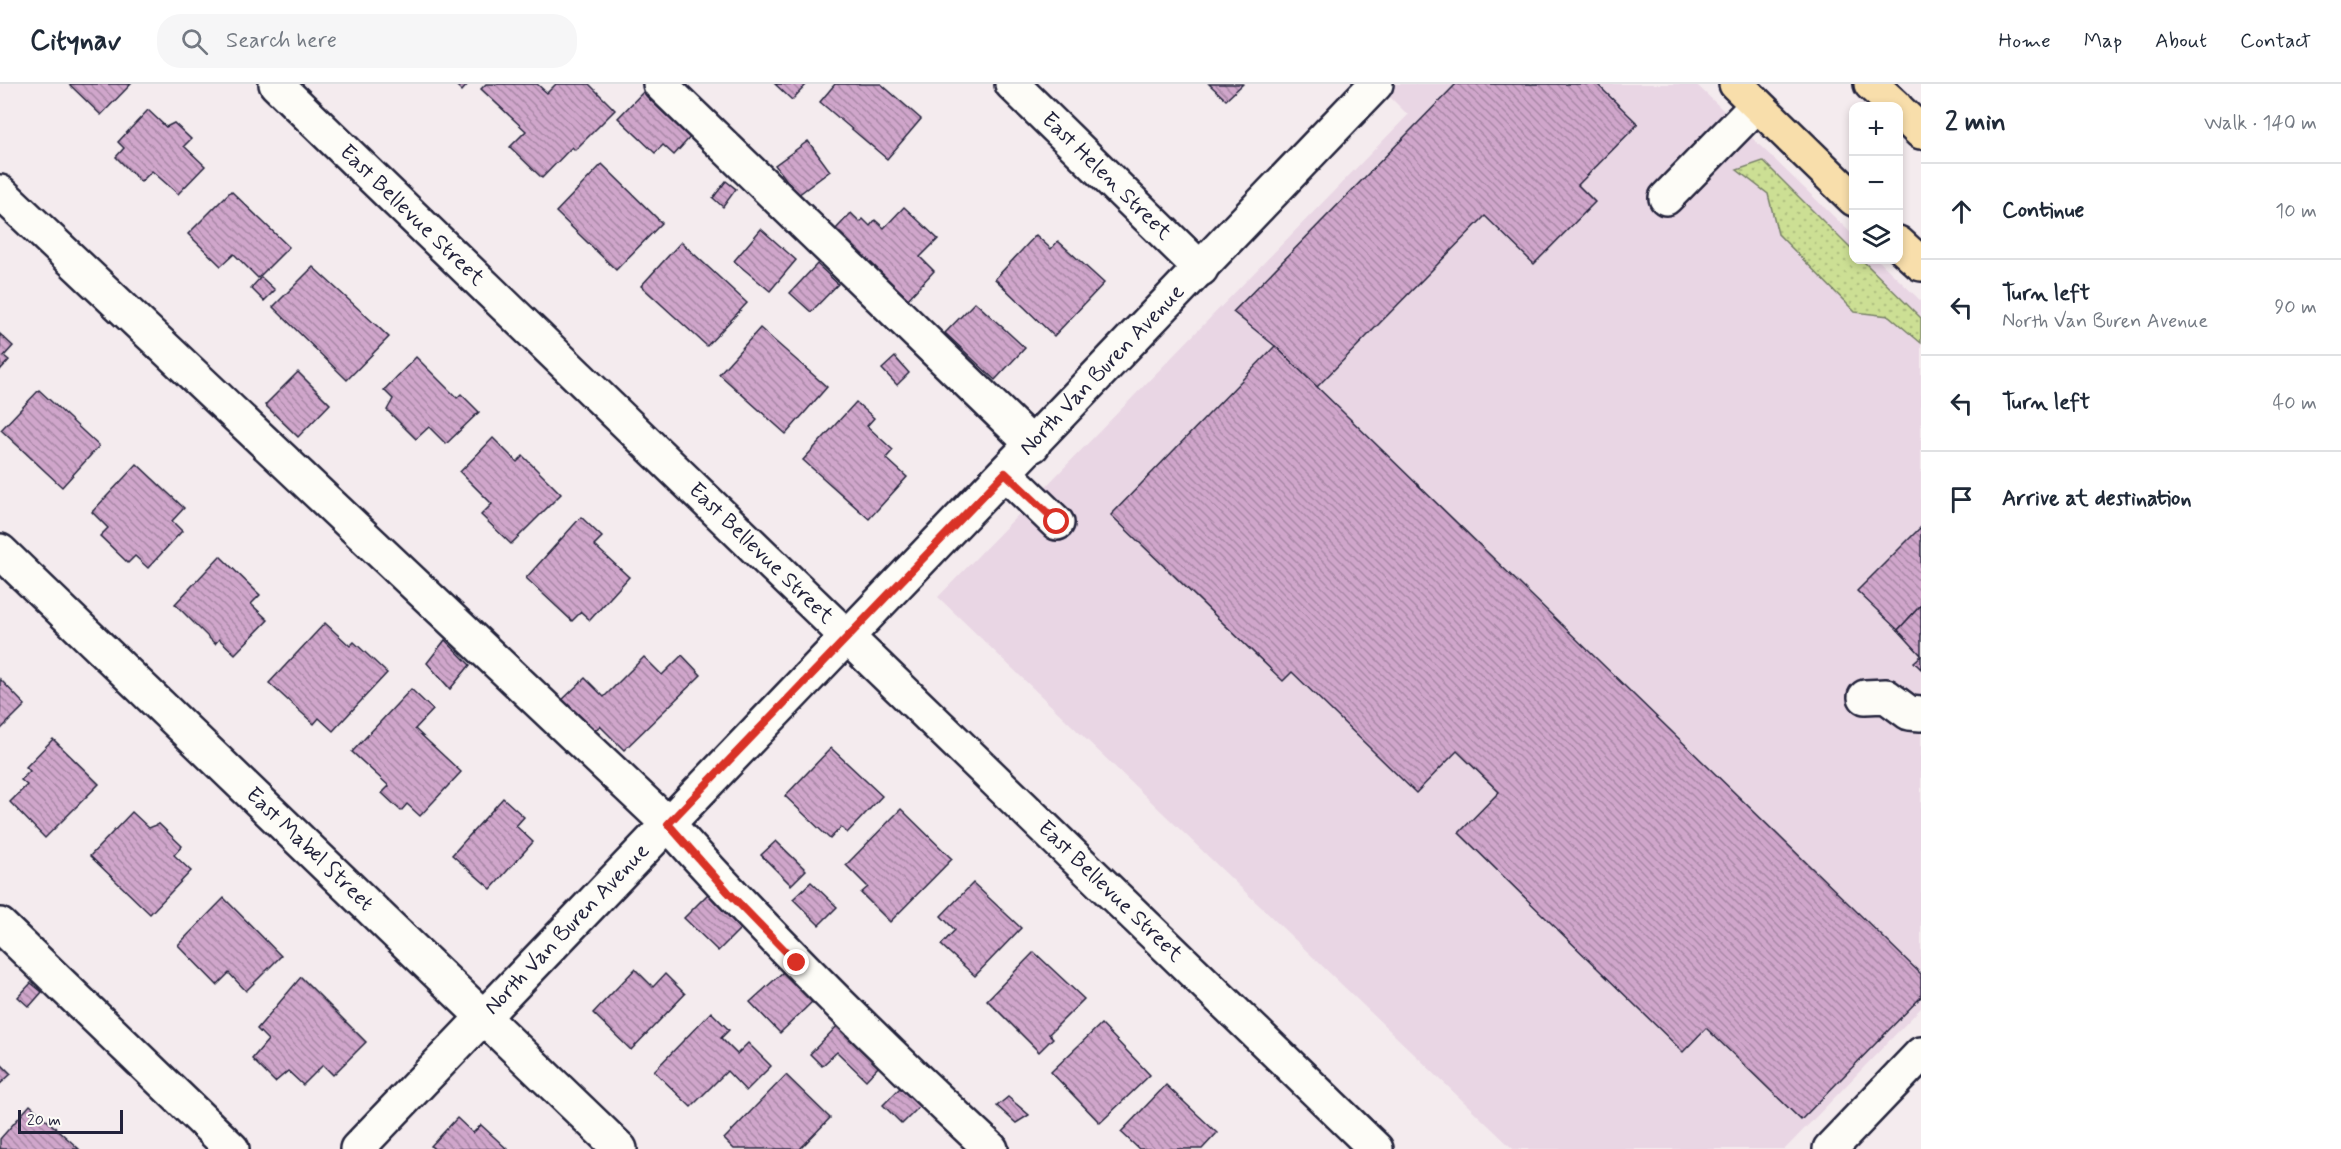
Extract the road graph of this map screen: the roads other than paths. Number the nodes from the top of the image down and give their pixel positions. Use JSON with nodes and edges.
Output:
{"nodes":[{"id":1,"x":276,"y":84,"type":"edge"},
{"id":2,"x":660,"y":84,"type":"edge"},
{"id":3,"x":1012,"y":84,"type":"edge"},
{"id":4,"x":1871,"y":84,"type":"edge"},
{"id":5,"x":1370,"y":86,"type":"edge"},
{"id":6,"x":1747,"y":94,"type":"edge"},
{"id":7,"x":1890,"y":102,"type":"edge"},
{"id":8,"x":1903,"y":114,"type":"edge"},
{"id":9,"x":1921,"y":132,"type":"edge"},
{"id":10,"x":0,"y":192,"type":"edge"},
{"id":11,"x":1849,"y":194,"type":"edge"},
{"id":12,"x":1666,"y":198,"type":"dead end"},
{"id":13,"x":1903,"y":247,"type":"edge"},
{"id":14,"x":1921,"y":264,"type":"edge"},
{"id":15,"x":1201,"y":269,"type":"junction"},
{"id":16,"x":1033,"y":445,"type":"junction"},
{"id":17,"x":1005,"y":473,"type":"junction"},
{"id":18,"x":1057,"y":522,"type":"dead end"},
{"id":19,"x":0,"y":551,"type":"edge"},
{"id":20,"x":849,"y":637,"type":"junction"},
{"id":21,"x":1864,"y":697,"type":"dead end"},
{"id":22,"x":1921,"y":714,"type":"edge"},
{"id":23,"x":668,"y":824,"type":"junction"},
{"id":24,"x":0,"y":925,"type":"edge"},
{"id":25,"x":483,"y":1016,"type":"junction"},
{"id":26,"x":1921,"y":1054,"type":"edge"},
{"id":27,"x":232,"y":1149,"type":"edge"},
{"id":28,"x":357,"y":1149,"type":"edge"},
{"id":29,"x":620,"y":1149,"type":"edge"},
{"id":30,"x":990,"y":1149,"type":"edge"},
{"id":31,"x":1376,"y":1149,"type":"edge"},
{"id":32,"x":1830,"y":1149,"type":"edge"}],
"edges":[{"from":1,"to":20,"type":"street","name":"East Bellevue Street"},
{"from":2,"to":16,"type":"street"},
{"from":3,"to":15,"type":"street","name":"East Helen Street"},
{"from":4,"to":7,"type":"main road"},
{"from":5,"to":15,"type":"street","name":"North Van Buren Avenue"},
{"from":6,"to":11,"type":"main road"},
{"from":6,"to":12,"type":"street"},
{"from":8,"to":9,"type":"main road"},
{"from":10,"to":23,"type":"street"},
{"from":13,"to":14,"type":"main road"},
{"from":15,"to":16,"type":"street","name":"North Van Buren Avenue"},
{"from":16,"to":17,"type":"street","name":"North Van Buren Avenue"},
{"from":17,"to":18,"type":"street"},
{"from":17,"to":20,"type":"street","name":"North Van Buren Avenue"},
{"from":19,"to":25,"type":"street","name":"East Mabel Street"},
{"from":20,"to":23,"type":"street","name":"North Van Buren Avenue"},
{"from":20,"to":31,"type":"street","name":"East Bellevue Street"},
{"from":21,"to":22,"type":"street"},
{"from":23,"to":25,"type":"street","name":"North Van Buren Avenue"},
{"from":23,"to":30,"type":"street"},
{"from":24,"to":27,"type":"street"},
{"from":25,"to":28,"type":"street","name":"North Van Buren Avenue"},
{"from":25,"to":29,"type":"street","name":"East Mabel Street"},
{"from":26,"to":32,"type":"street"}]}
